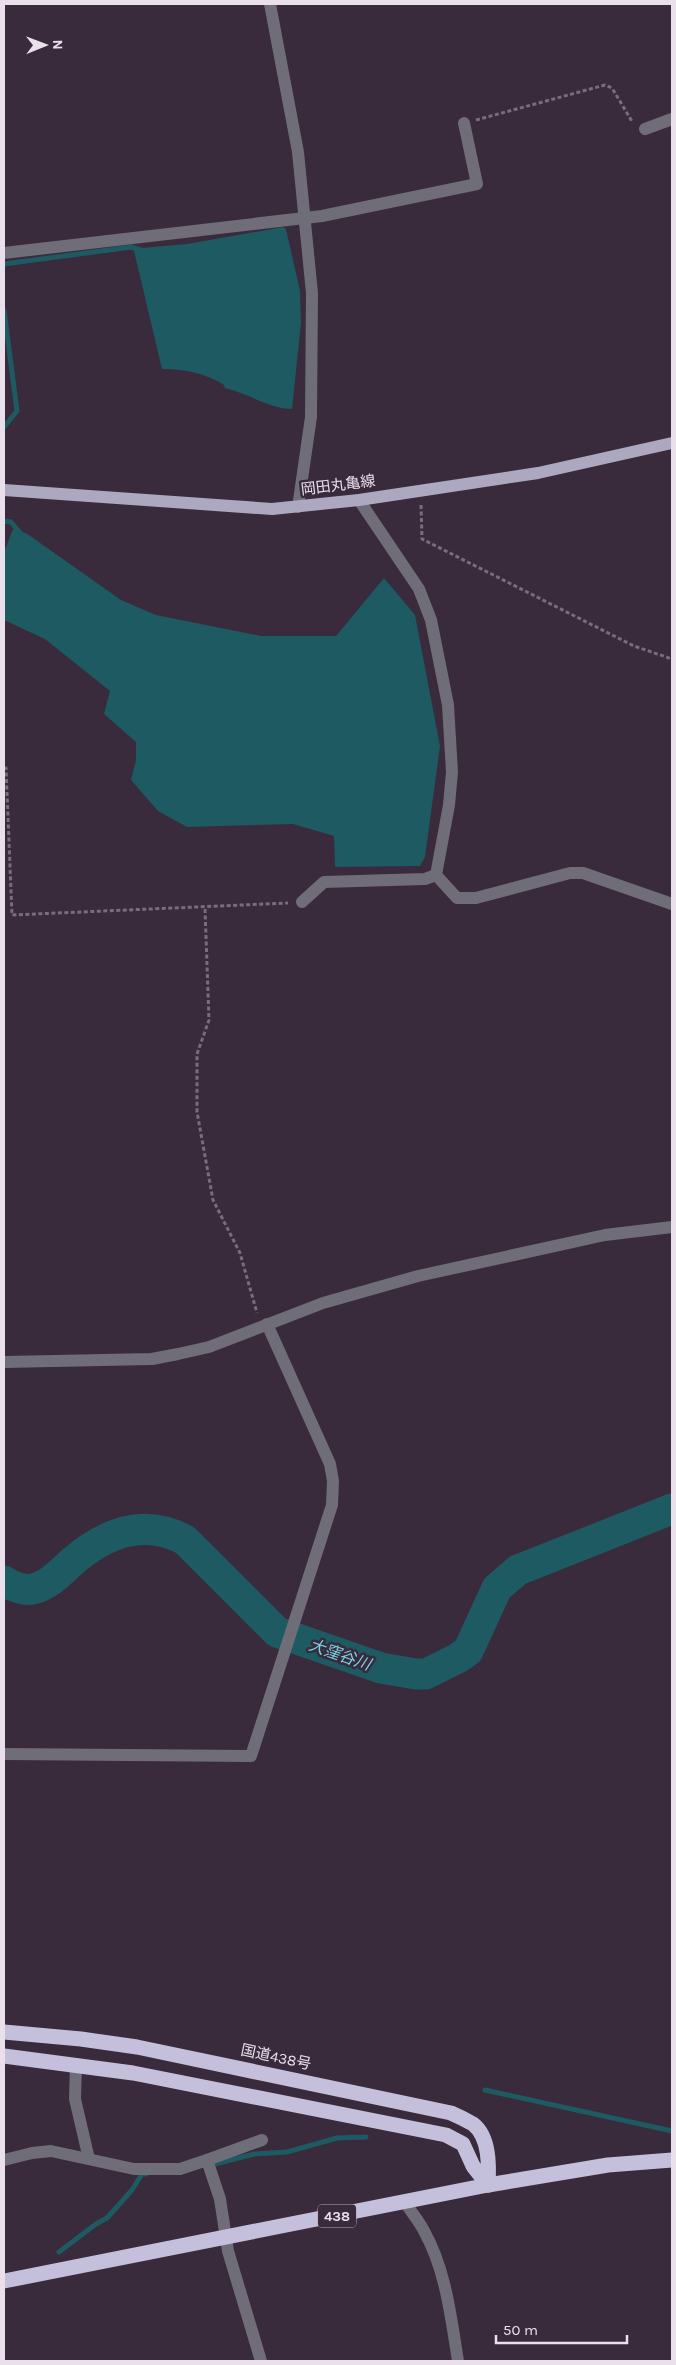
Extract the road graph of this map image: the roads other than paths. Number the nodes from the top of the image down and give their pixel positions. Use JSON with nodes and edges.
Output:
{"nodes":[{"id":1,"x":270,"y":4,"type":"edge"},
{"id":2,"x":672,"y":119,"type":"edge"},
{"id":3,"x":464,"y":123,"type":"road end"},
{"id":4,"x":645,"y":129,"type":"road end"},
{"id":5,"x":303,"y":217,"type":"junction"},
{"id":6,"x":4,"y":253,"type":"edge"},
{"id":7,"x":672,"y":443,"type":"edge"},
{"id":8,"x":4,"y":490,"type":"edge"},
{"id":9,"x":359,"y":500,"type":"junction"},
{"id":10,"x":298,"y":507,"type":"junction"},
{"id":11,"x":436,"y":875,"type":"junction"},
{"id":12,"x":302,"y":902,"type":"road end"},
{"id":13,"x":672,"y":904,"type":"edge"},
{"id":14,"x":672,"y":1227,"type":"edge"},
{"id":15,"x":264,"y":1325,"type":"junction"},
{"id":16,"x":4,"y":1362,"type":"edge"},
{"id":17,"x":4,"y":1754,"type":"edge"},
{"id":18,"x":4,"y":2032,"type":"edge"},
{"id":19,"x":4,"y":2056,"type":"edge"},
{"id":20,"x":76,"y":2064,"type":"junction"},
{"id":21,"x":262,"y":2140,"type":"dead end"},
{"id":22,"x":90,"y":2159,"type":"junction"},
{"id":23,"x":4,"y":2160,"type":"edge"},
{"id":24,"x":672,"y":2160,"type":"edge"},
{"id":25,"x":208,"y":2163,"type":"junction"},
{"id":26,"x":488,"y":2185,"type":"junction"},
{"id":27,"x":405,"y":2202,"type":"junction"},
{"id":28,"x":228,"y":2237,"type":"junction"},
{"id":29,"x":4,"y":2281,"type":"edge"},
{"id":30,"x":261,"y":2361,"type":"edge"},
{"id":31,"x":458,"y":2361,"type":"edge"}],
"edges":[{"from":1,"to":5,"type":"street"},
{"from":2,"to":4,"type":"street"},
{"from":3,"to":5,"type":"street"},
{"from":5,"to":6,"type":"street"},
{"from":5,"to":10,"type":"street"},
{"from":7,"to":9,"type":"main road","name":"岡田丸亀線"},
{"from":8,"to":10,"type":"main road","name":"岡田丸亀線"},
{"from":9,"to":10,"type":"main road","name":"岡田丸亀線"},
{"from":9,"to":11,"type":"street"},
{"from":11,"to":12,"type":"street"},
{"from":11,"to":13,"type":"street"},
{"from":14,"to":15,"type":"street"},
{"from":15,"to":16,"type":"street"},
{"from":15,"to":17,"type":"street"},
{"from":18,"to":26,"type":"highway","name":"国道438号"},
{"from":19,"to":20,"type":"highway"},
{"from":20,"to":22,"type":"street"},
{"from":20,"to":26,"type":"highway"},
{"from":21,"to":25,"type":"street"},
{"from":22,"to":23,"type":"street"},
{"from":22,"to":25,"type":"street"},
{"from":24,"to":26,"type":"highway","number":"438"},
{"from":25,"to":28,"type":"street"},
{"from":26,"to":27,"type":"highway","number":"438"},
{"from":27,"to":28,"type":"highway","number":"438"},
{"from":27,"to":31,"type":"street"},
{"from":28,"to":29,"type":"highway","number":"438"},
{"from":28,"to":30,"type":"street"}]}
